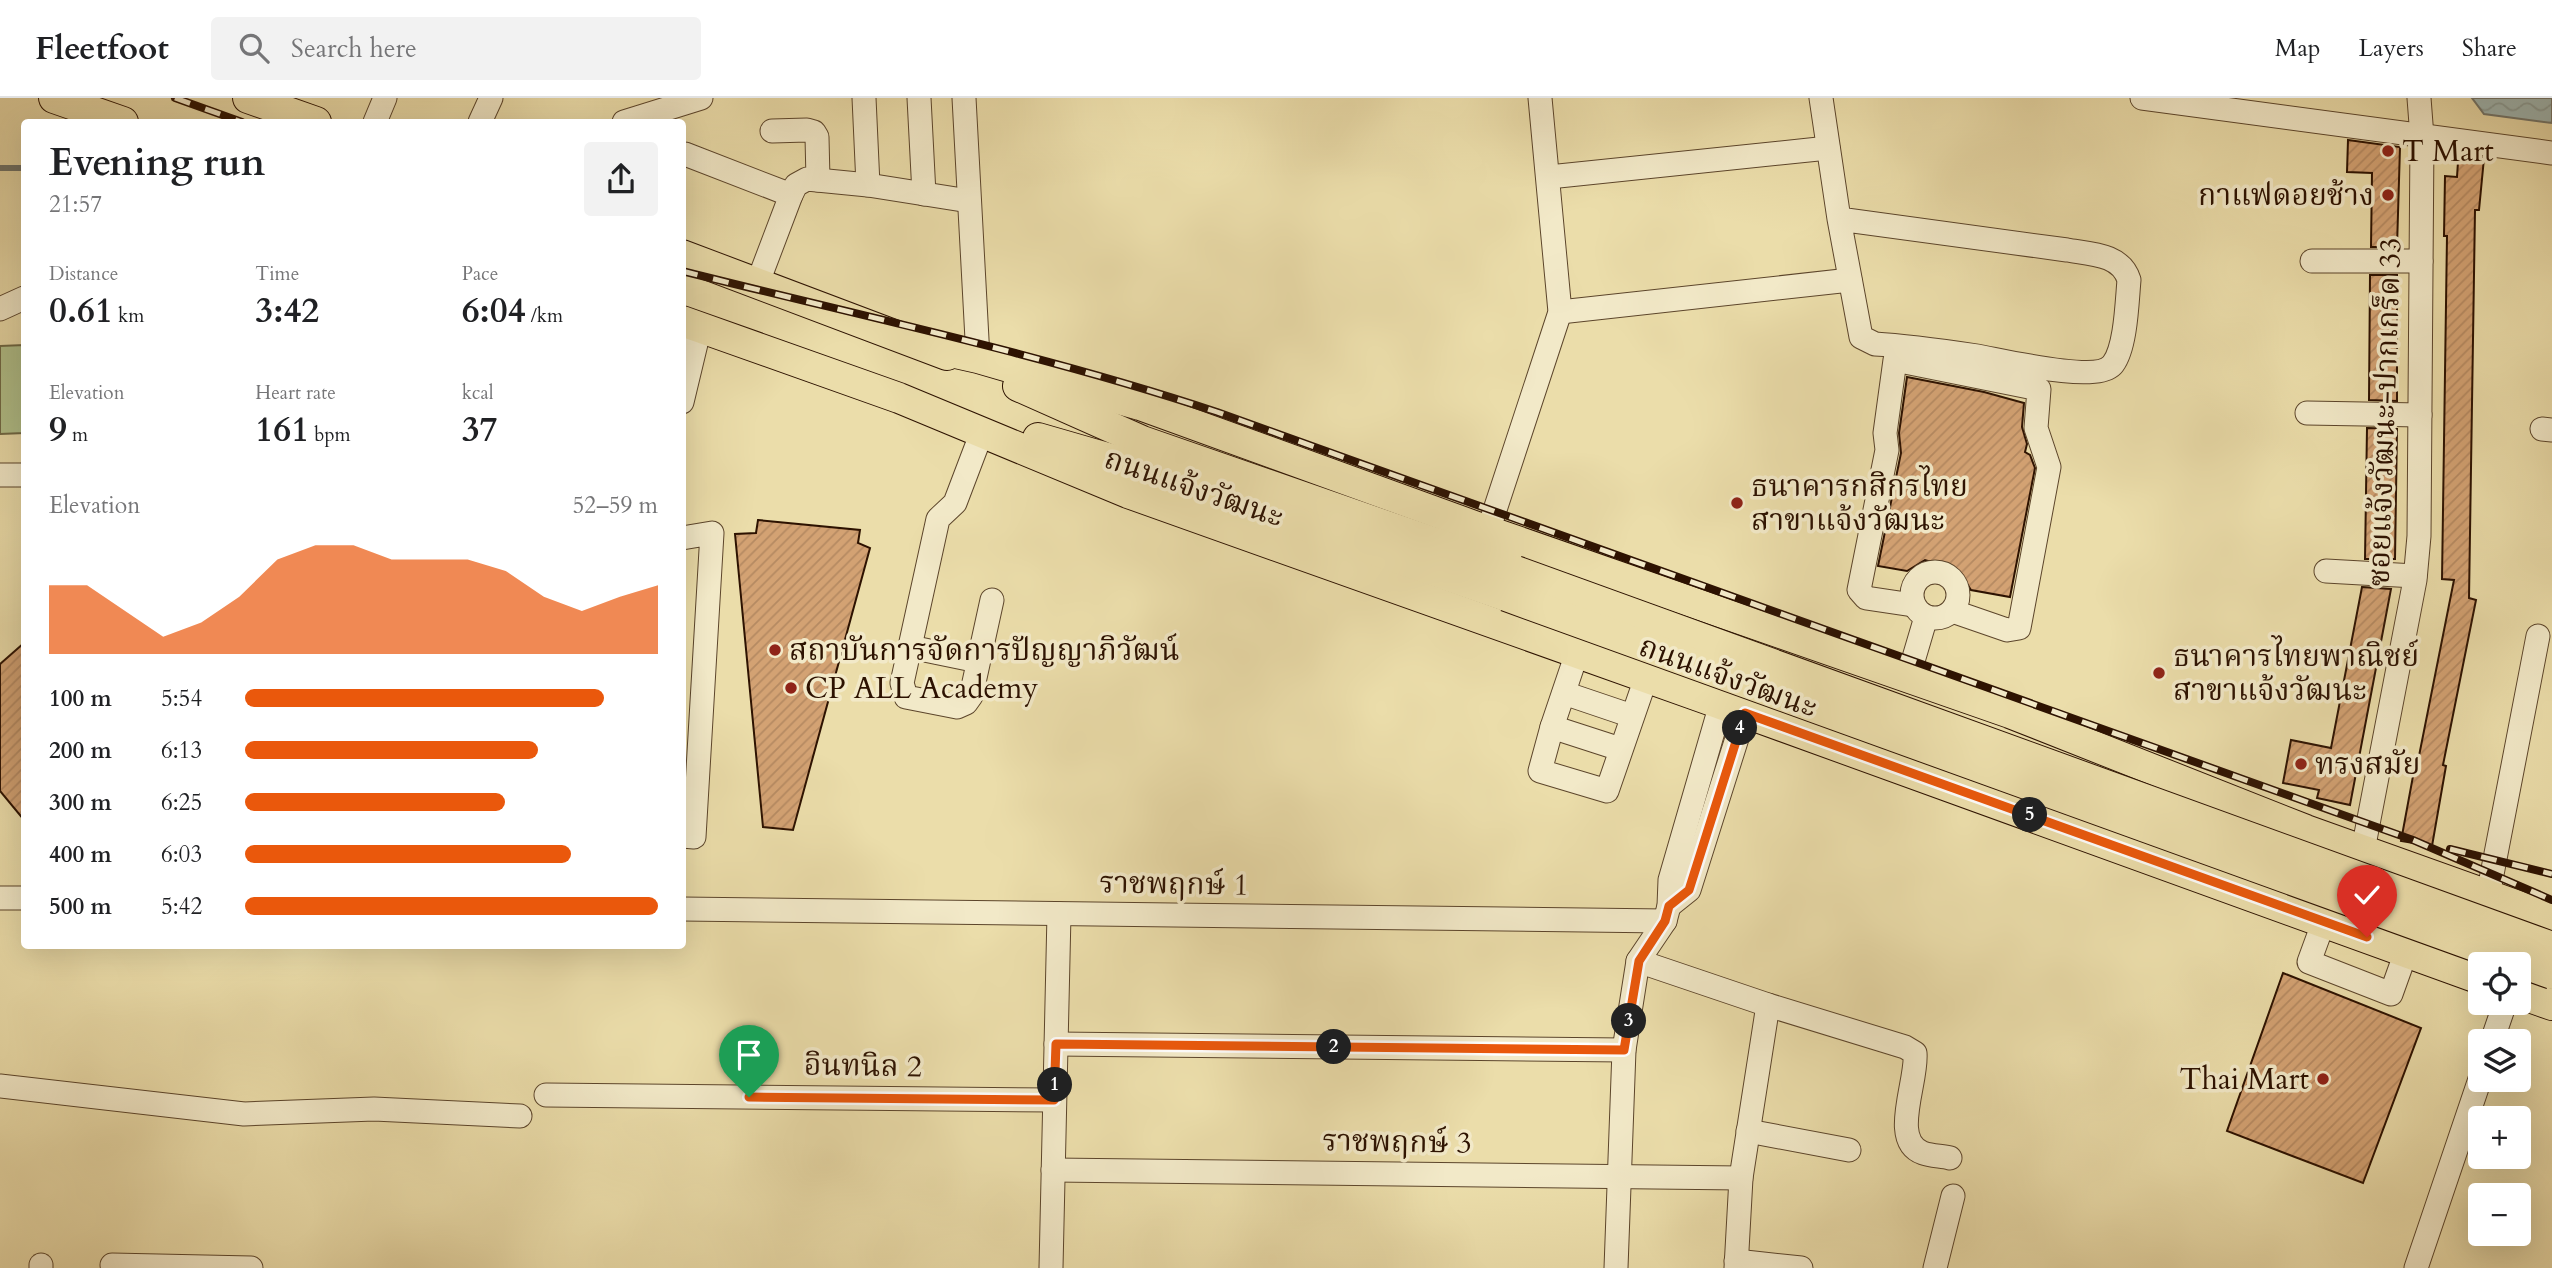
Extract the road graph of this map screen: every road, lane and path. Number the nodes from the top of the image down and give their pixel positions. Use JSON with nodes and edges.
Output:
{"nodes":[{"id":1,"x":54,"y":98,"type":"edge"},
{"id":2,"x":248,"y":98,"type":"edge"},
{"id":3,"x":385,"y":98,"type":"edge"},
{"id":4,"x":491,"y":98,"type":"edge"},
{"id":5,"x":701,"y":98,"type":"edge"},
{"id":6,"x":864,"y":98,"type":"edge"},
{"id":7,"x":919,"y":98,"type":"edge"},
{"id":8,"x":964,"y":98,"type":"edge"},
{"id":9,"x":1540,"y":98,"type":"edge"},
{"id":10,"x":1821,"y":98,"type":"edge"},
{"id":11,"x":2142,"y":98,"type":"edge"},
{"id":12,"x":2419,"y":98,"type":"edge"},
{"id":13,"x":114,"y":119,"type":"edge"},
{"id":14,"x":308,"y":119,"type":"edge"},
{"id":15,"x":376,"y":119,"type":"edge"},
{"id":16,"x":481,"y":119,"type":"edge"},
{"id":17,"x":634,"y":119,"type":"edge"},
{"id":18,"x":772,"y":131,"type":"dead end"},
{"id":19,"x":2422,"y":137,"type":"junction"},
{"id":20,"x":1828,"y":148,"type":"junction"},
{"id":21,"x":2552,"y":153,"type":"edge"},
{"id":22,"x":686,"y":154,"type":"edge"},
{"id":23,"x":1549,"y":177,"type":"junction"},
{"id":24,"x":818,"y":180,"type":"junction"},
{"id":25,"x":868,"y":185,"type":"junction"},
{"id":26,"x":924,"y":194,"type":"junction"},
{"id":27,"x":791,"y":195,"type":"junction"},
{"id":28,"x":970,"y":201,"type":"junction"},
{"id":29,"x":1839,"y":219,"type":"junction"},
{"id":30,"x":686,"y":256,"type":"edge"},
{"id":31,"x":2312,"y":261,"type":"dead end"},
{"id":32,"x":2421,"y":261,"type":"junction"},
{"id":33,"x":1850,"y":280,"type":"junction"},
{"id":34,"x":758,"y":282,"type":"junction"},
{"id":35,"x":21,"y":299,"type":"edge"},
{"id":36,"x":0,"y":309,"type":"edge"},
{"id":37,"x":1560,"y":312,"type":"junction"},
{"id":38,"x":691,"y":324,"type":"edge"},
{"id":39,"x":929,"y":346,"type":"junction"},
{"id":40,"x":978,"y":358,"type":"junction"},
{"id":41,"x":686,"y":367,"type":"edge"},
{"id":42,"x":899,"y":398,"type":"junction"},
{"id":43,"x":2307,"y":413,"type":"dead end"},
{"id":44,"x":2420,"y":415,"type":"junction"},
{"id":45,"x":982,"y":432,"type":"junction"},
{"id":46,"x":0,"y":475,"type":"edge"},
{"id":47,"x":21,"y":475,"type":"edge"},
{"id":48,"x":1488,"y":531,"type":"junction"},
{"id":49,"x":686,"y":537,"type":"edge"},
{"id":50,"x":2326,"y":571,"type":"dead end"},
{"id":51,"x":2415,"y":576,"type":"junction"},
{"id":52,"x":1511,"y":584,"type":"junction"},
{"id":53,"x":992,"y":600,"type":"dead end"},
{"id":54,"x":1920,"y":611,"type":"junction"},
{"id":55,"x":1952,"y":611,"type":"junction"},
{"id":56,"x":2538,"y":636,"type":"dead end"},
{"id":57,"x":910,"y":647,"type":"junction"},
{"id":58,"x":1577,"y":653,"type":"junction"},
{"id":59,"x":978,"y":661,"type":"junction"},
{"id":60,"x":1646,"y":678,"type":"junction"},
{"id":61,"x":1908,"y":678,"type":"junction"},
{"id":62,"x":1563,"y":693,"type":"junction"},
{"id":63,"x":1733,"y":708,"type":"junction"},
{"id":64,"x":2010,"y":713,"type":"junction"},
{"id":65,"x":1632,"y":716,"type":"junction"},
{"id":66,"x":1552,"y":727,"type":"junction"},
{"id":67,"x":1620,"y":749,"type":"junction"},
{"id":68,"x":1979,"y":797,"type":"junction"},
{"id":69,"x":686,"y":836,"type":"edge"},
{"id":70,"x":2363,"y":850,"type":"junction"},
{"id":71,"x":2488,"y":895,"type":"junction"},
{"id":72,"x":0,"y":898,"type":"edge"},
{"id":73,"x":21,"y":898,"type":"edge"},
{"id":74,"x":686,"y":909,"type":"edge"},
{"id":75,"x":1059,"y":914,"type":"junction"},
{"id":76,"x":1667,"y":914,"type":"junction"},
{"id":77,"x":2552,"y":918,"type":"edge"},
{"id":78,"x":2334,"y":925,"type":"junction"},
{"id":79,"x":2552,"y":947,"type":"edge"},
{"id":80,"x":2406,"y":952,"type":"junction"},
{"id":81,"x":1639,"y":961,"type":"junction"},
{"id":82,"x":2552,"y":974,"type":"edge"},
{"id":83,"x":2468,"y":975,"type":"edge"},
{"id":84,"x":2531,"y":998,"type":"edge"},
{"id":85,"x":1768,"y":1005,"type":"junction"},
{"id":86,"x":2552,"y":1005,"type":"edge"},
{"id":87,"x":1056,"y":1044,"type":"junction"},
{"id":88,"x":1624,"y":1050,"type":"junction"},
{"id":89,"x":0,"y":1086,"type":"edge"},
{"id":90,"x":2476,"y":1092,"type":"edge"},
{"id":91,"x":546,"y":1095,"type":"dead end"},
{"id":92,"x":1054,"y":1100,"type":"junction"},
{"id":93,"x":520,"y":1116,"type":"dead end"},
{"id":94,"x":1748,"y":1131,"type":"junction"},
{"id":95,"x":1849,"y":1150,"type":"dead end"},
{"id":96,"x":1950,"y":1158,"type":"dead end"},
{"id":97,"x":1053,"y":1170,"type":"junction"},
{"id":98,"x":1620,"y":1176,"type":"junction"},
{"id":99,"x":1741,"y":1178,"type":"junction"},
{"id":100,"x":1953,"y":1196,"type":"dead end"},
{"id":101,"x":112,"y":1265,"type":"dead end"},
{"id":102,"x":1736,"y":1265,"type":"edge"},
{"id":103,"x":251,"y":1268,"type":"edge"},
{"id":104,"x":1051,"y":1268,"type":"edge"},
{"id":105,"x":1616,"y":1268,"type":"edge"},
{"id":106,"x":1801,"y":1268,"type":"edge"},
{"id":107,"x":1935,"y":1268,"type":"edge"},
{"id":108,"x":2416,"y":1268,"type":"edge"}],
"edges":[{"from":1,"to":13,"type":"main road"},
{"from":2,"to":14,"type":"main road"},
{"from":3,"to":15,"type":"street"},
{"from":4,"to":16,"type":"street"},
{"from":5,"to":17,"type":"street"},
{"from":6,"to":25,"type":"street"},
{"from":7,"to":26,"type":"street"},
{"from":8,"to":28,"type":"street"},
{"from":9,"to":23,"type":"street"},
{"from":10,"to":20,"type":"street"},
{"from":11,"to":19,"type":"street"},
{"from":12,"to":19,"type":"street","name":"ซอยแจ้งวัฒนะ-ปากเกร็ด 33"},
{"from":18,"to":24,"type":"street"},
{"from":19,"to":21,"type":"street"},
{"from":19,"to":32,"type":"street","name":"ซอยแจ้งวัฒนะ-ปากเกร็ด 33"},
{"from":20,"to":23,"type":"street"},
{"from":20,"to":29,"type":"street"},
{"from":22,"to":27,"type":"street"},
{"from":23,"to":37,"type":"street"},
{"from":24,"to":25,"type":"street"},
{"from":24,"to":27,"type":"street"},
{"from":25,"to":26,"type":"street"},
{"from":26,"to":28,"type":"street"},
{"from":27,"to":34,"type":"street"},
{"from":28,"to":40,"type":"street"},
{"from":29,"to":33,"type":"street"},
{"from":29,"to":33,"type":"street"},
{"from":30,"to":34,"type":"main road","name":"ถนนแจ้งวัฒนะ"},
{"from":31,"to":32,"type":"street"},
{"from":32,"to":44,"type":"street","name":"ซอยแจ้งวัฒนะ-ปากเกร็ด 33"},
{"from":33,"to":37,"type":"street"},
{"from":34,"to":39,"type":"main road","name":"ถนนแจ้งวัฒนะ"},
{"from":35,"to":36,"type":"street"},
{"from":37,"to":48,"type":"street"},
{"from":38,"to":41,"type":"street"},
{"from":38,"to":42,"type":"main road","name":"ถนนแจ้งวัฒนะ"},
{"from":39,"to":40,"type":"main road","name":"ถนนแจ้งวัฒนะ"},
{"from":39,"to":52,"type":"main road","name":"ถนนแจ้งวัฒนะ"},
{"from":40,"to":48,"type":"main road","name":"ถนนแจ้งวัฒนะ"},
{"from":42,"to":45,"type":"main road","name":"ถนนแจ้งวัฒนะ"},
{"from":42,"to":52,"type":"main road","name":"ถนนแจ้งวัฒนะ"},
{"from":43,"to":44,"type":"street"},
{"from":44,"to":51,"type":"street","name":"ซอยแจ้งวัฒนะ-ปากเกร็ด 33"},
{"from":45,"to":57,"type":"street"},
{"from":45,"to":58,"type":"main road","name":"ถนนแจ้งวัฒนะ"},
{"from":46,"to":47,"type":"street"},
{"from":48,"to":61,"type":"main road","name":"ถนนแจ้งวัฒนะ"},
{"from":49,"to":69,"type":"street"},
{"from":50,"to":51,"type":"street"},
{"from":51,"to":70,"type":"street","name":"ซอยแจ้งวัฒนะ-ปากเกร็ด 33"},
{"from":52,"to":79,"type":"main road","name":"ถนนแจ้งวัฒนะ","bridge":true},
{"from":52,"to":82,"type":"main road","name":"ถนนแจ้งวัฒนะ","bridge":true},
{"from":53,"to":59,"type":"street"},
{"from":54,"to":55,"type":"street"},
{"from":54,"to":55,"type":"street"},
{"from":54,"to":55,"type":"street"},
{"from":54,"to":61,"type":"street"},
{"from":56,"to":71,"type":"street"},
{"from":57,"to":59,"type":"street"},
{"from":57,"to":59,"type":"street"},
{"from":58,"to":60,"type":"main road","name":"ถนนแจ้งวัฒนะ"},
{"from":58,"to":62,"type":"street"},
{"from":60,"to":63,"type":"main road","name":"ถนนแจ้งวัฒนะ"},
{"from":60,"to":65,"type":"street"},
{"from":61,"to":64,"type":"main road","name":"ถนนแจ้งวัฒนะ"},
{"from":62,"to":65,"type":"street"},
{"from":62,"to":66,"type":"street"},
{"from":63,"to":68,"type":"main road","name":"ถนนแจ้งวัฒนะ"},
{"from":63,"to":76,"type":"street"},
{"from":64,"to":68,"type":"main road"},
{"from":64,"to":70,"type":"main road","name":"ถนนแจ้งวัฒนะ"},
{"from":65,"to":67,"type":"street"},
{"from":66,"to":67,"type":"street"},
{"from":66,"to":67,"type":"street"},
{"from":68,"to":78,"type":"main road","name":"ถนนแจ้งวัฒนะ"},
{"from":70,"to":71,"type":"main road","name":"ถนนแจ้งวัฒนะ"},
{"from":70,"to":78,"type":"main road"},
{"from":71,"to":77,"type":"main road","name":"ถนนแจ้งวัฒนะ"},
{"from":72,"to":73,"type":"street"},
{"from":74,"to":75,"type":"street","name":"ราชพฤกษ์ 1"},
{"from":75,"to":76,"type":"street","name":"ราชพฤกษ์ 1"},
{"from":75,"to":87,"type":"street"},
{"from":76,"to":81,"type":"street"},
{"from":78,"to":80,"type":"main road","name":"ถนนแจ้งวัฒนะ"},
{"from":78,"to":80,"type":"street"},
{"from":80,"to":83,"type":"main road","name":"ถนนแจ้งวัฒนะ"},
{"from":81,"to":85,"type":"street"},
{"from":81,"to":88,"type":"street"},
{"from":84,"to":86,"type":"main road"},
{"from":85,"to":94,"type":"street"},
{"from":85,"to":96,"type":"street"},
{"from":87,"to":88,"type":"street"},
{"from":87,"to":92,"type":"street"},
{"from":88,"to":98,"type":"street"},
{"from":89,"to":93,"type":"street"},
{"from":90,"to":108,"type":"street"},
{"from":91,"to":92,"type":"street","name":"อินทนิล 2"},
{"from":92,"to":97,"type":"street"},
{"from":94,"to":95,"type":"street"},
{"from":94,"to":99,"type":"street"},
{"from":97,"to":98,"type":"street","name":"ราชพฤกษ์ 3"},
{"from":97,"to":104,"type":"street"},
{"from":98,"to":99,"type":"street","name":"ราชพฤกษ์ 3"},
{"from":98,"to":105,"type":"street"},
{"from":99,"to":102,"type":"street"},
{"from":100,"to":107,"type":"street"},
{"from":101,"to":103,"type":"street"},
{"from":102,"to":106,"type":"street"}]}
